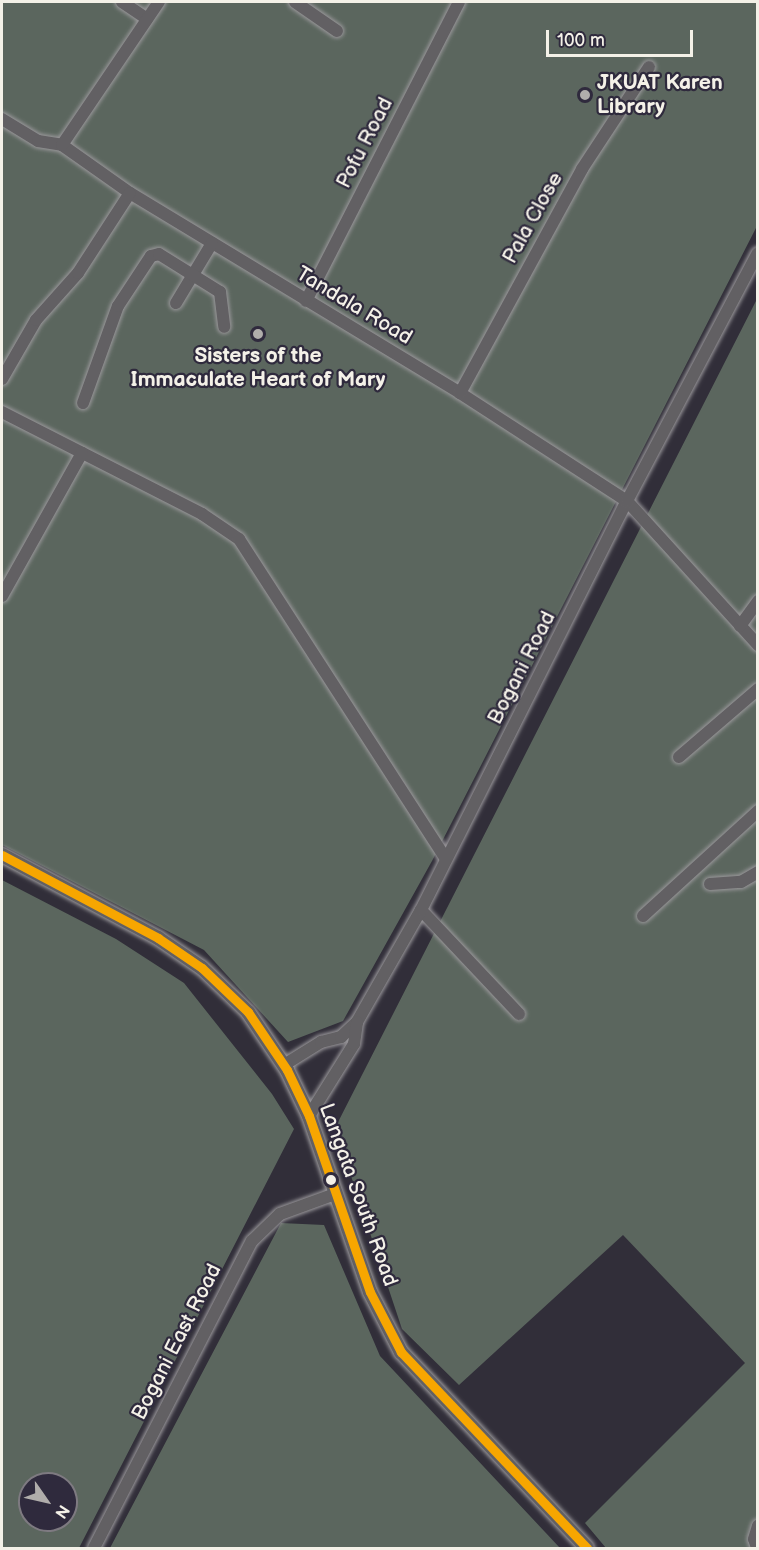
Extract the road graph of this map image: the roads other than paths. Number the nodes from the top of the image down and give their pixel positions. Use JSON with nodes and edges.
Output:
{"nodes":[{"id":1,"x":122,"y":2,"type":"edge"},
{"id":2,"x":159,"y":2,"type":"edge"},
{"id":3,"x":296,"y":2,"type":"edge"},
{"id":4,"x":459,"y":2,"type":"edge"},
{"id":5,"x":147,"y":19,"type":"junction"},
{"id":6,"x":337,"y":31,"type":"dead end"},
{"id":7,"x":649,"y":67,"type":"dead end"},
{"id":8,"x":2,"y":119,"type":"edge"},
{"id":9,"x":62,"y":145,"type":"junction"},
{"id":10,"x":130,"y":193,"type":"junction"},
{"id":11,"x":212,"y":243,"type":"junction"},
{"id":12,"x":758,"y":253,"type":"edge"},
{"id":13,"x":192,"y":276,"type":"junction"},
{"id":14,"x":306,"y":301,"type":"junction"},
{"id":15,"x":176,"y":303,"type":"dead end"},
{"id":16,"x":224,"y":327,"type":"dead end"},
{"id":17,"x":2,"y":379,"type":"edge"},
{"id":18,"x":460,"y":393,"type":"junction"},
{"id":19,"x":83,"y":403,"type":"dead end"},
{"id":20,"x":2,"y":412,"type":"edge"},
{"id":21,"x":82,"y":453,"type":"junction"},
{"id":22,"x":627,"y":501,"type":"junction"},
{"id":23,"x":2,"y":596,"type":"edge"},
{"id":24,"x":758,"y":601,"type":"edge"},
{"id":25,"x":740,"y":626,"type":"junction"},
{"id":26,"x":758,"y":645,"type":"edge"},
{"id":27,"x":758,"y":689,"type":"edge"},
{"id":28,"x":679,"y":757,"type":"dead end"},
{"id":29,"x":758,"y":811,"type":"edge"},
{"id":30,"x":2,"y":855,"type":"edge"},
{"id":31,"x":446,"y":859,"type":"junction"},
{"id":32,"x":758,"y":872,"type":"edge"},
{"id":33,"x":710,"y":884,"type":"dead end"},
{"id":34,"x":421,"y":910,"type":"junction"},
{"id":35,"x":643,"y":916,"type":"dead end"},
{"id":36,"x":519,"y":1014,"type":"dead end"},
{"id":37,"x":357,"y":1022,"type":"junction"},
{"id":38,"x":284,"y":1065,"type":"junction"},
{"id":39,"x":309,"y":1116,"type":"junction"},
{"id":40,"x":335,"y":1194,"type":"junction"},
{"id":41,"x":758,"y":1526,"type":"edge"},
{"id":42,"x":94,"y":1548,"type":"edge"},
{"id":43,"x":587,"y":1548,"type":"edge"},
{"id":44,"x":757,"y":1548,"type":"edge"}],
"edges":[{"from":1,"to":5,"type":"street"},
{"from":2,"to":5,"type":"street"},
{"from":3,"to":6,"type":"street"},
{"from":4,"to":14,"type":"street","name":"Pofu Road"},
{"from":5,"to":9,"type":"street"},
{"from":7,"to":18,"type":"street","name":"Pala Close"},
{"from":8,"to":9,"type":"street"},
{"from":9,"to":10,"type":"street","name":"Tandala Road"},
{"from":10,"to":11,"type":"street","name":"Tandala Road"},
{"from":10,"to":17,"type":"street"},
{"from":11,"to":13,"type":"street"},
{"from":11,"to":14,"type":"street","name":"Tandala Road"},
{"from":12,"to":22,"type":"street","name":"Bogani Road"},
{"from":13,"to":15,"type":"street"},
{"from":13,"to":16,"type":"street"},
{"from":13,"to":19,"type":"street"},
{"from":14,"to":18,"type":"street","name":"Tandala Road"},
{"from":18,"to":22,"type":"street","name":"Tandala Road"},
{"from":20,"to":21,"type":"street"},
{"from":21,"to":23,"type":"street"},
{"from":21,"to":31,"type":"street"},
{"from":22,"to":25,"type":"street","name":"Tandala Road"},
{"from":22,"to":31,"type":"street","name":"Bogani Road"},
{"from":24,"to":25,"type":"street"},
{"from":25,"to":26,"type":"street","name":"Tandala Road"},
{"from":27,"to":28,"type":"street"},
{"from":29,"to":35,"type":"street"},
{"from":30,"to":38,"type":"street","name":"Langata South Road"},
{"from":31,"to":34,"type":"street","name":"Bogani Road"},
{"from":32,"to":33,"type":"street"},
{"from":34,"to":36,"type":"street"},
{"from":34,"to":37,"type":"street","name":"Bogani Road"},
{"from":37,"to":38,"type":"street","name":"Bogani Road"},
{"from":37,"to":39,"type":"street"},
{"from":38,"to":39,"type":"street","name":"Langata South Road"},
{"from":39,"to":40,"type":"street","name":"Langata South Road"},
{"from":40,"to":42,"type":"street","name":"Bogani East Road"},
{"from":40,"to":43,"type":"street","name":"Langata South Road"},
{"from":41,"to":44,"type":"street"}]}
